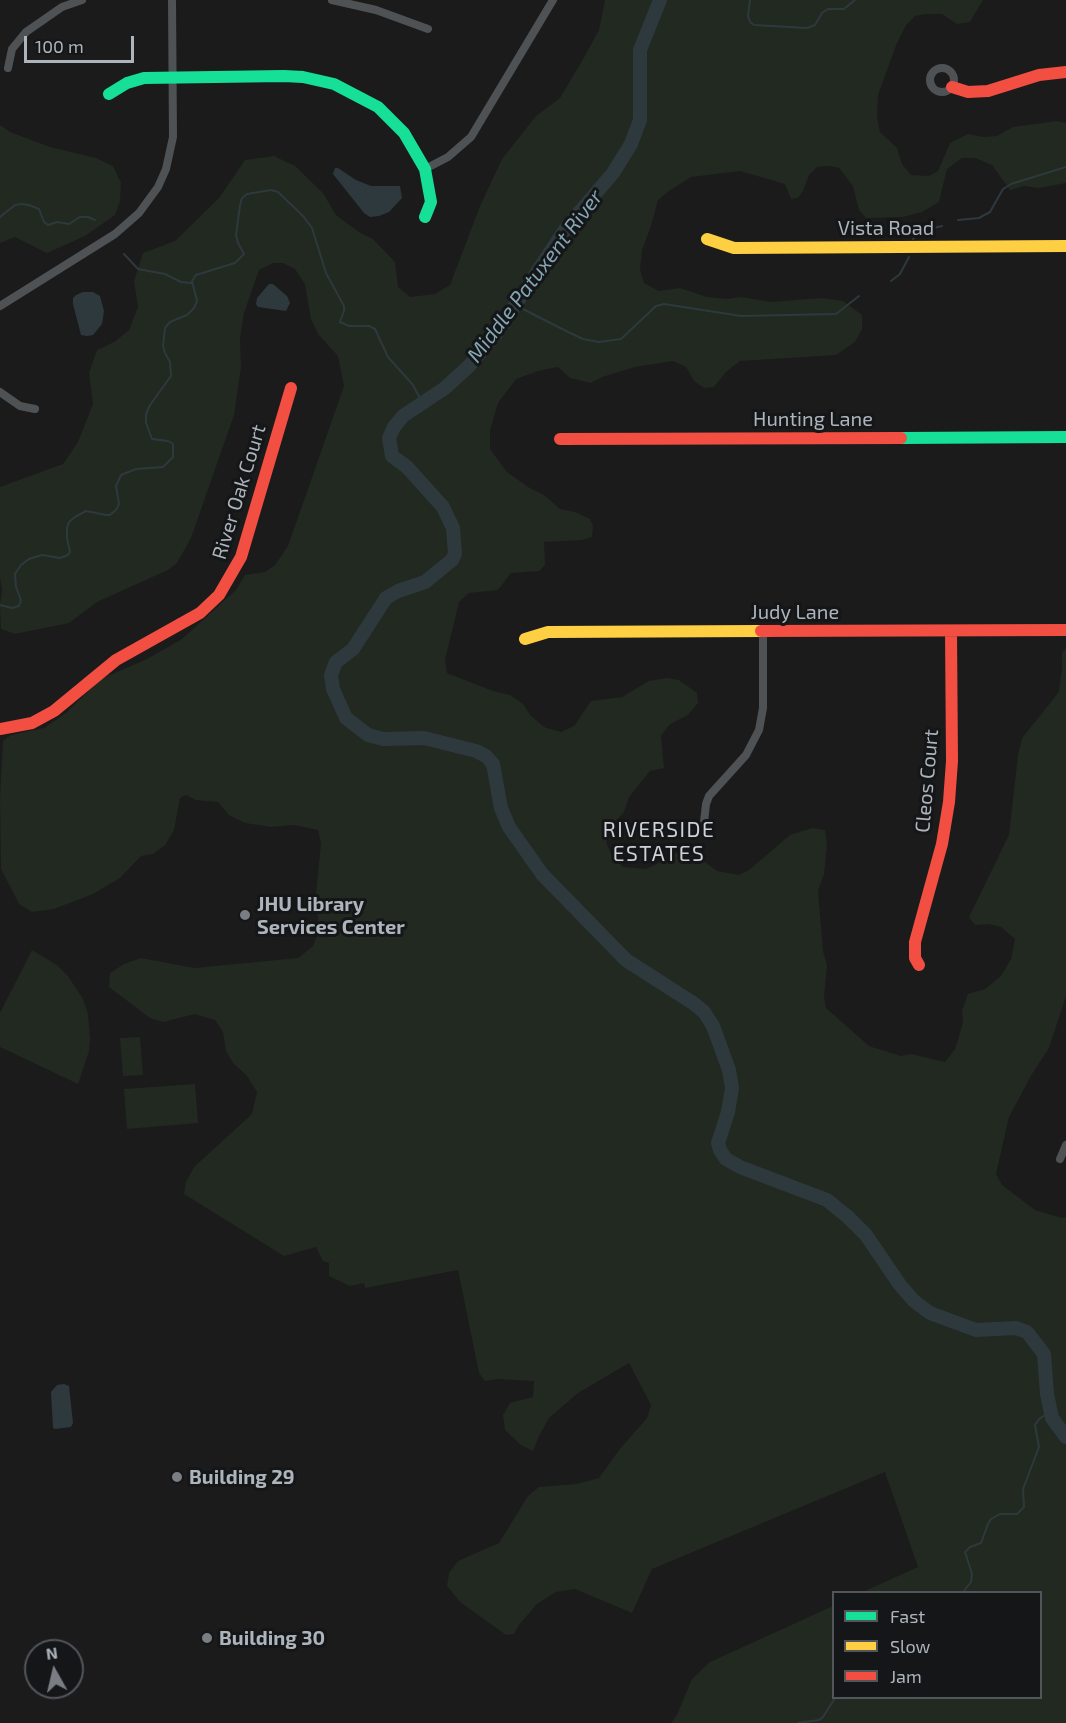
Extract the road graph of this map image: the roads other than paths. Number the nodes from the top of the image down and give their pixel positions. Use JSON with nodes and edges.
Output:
{"nodes":[{"id":1,"x":82,"y":0,"type":"edge"},
{"id":2,"x":172,"y":0,"type":"edge"},
{"id":3,"x":332,"y":0,"type":"edge"},
{"id":4,"x":553,"y":0,"type":"edge"},
{"id":5,"x":428,"y":28,"type":"dead end"},
{"id":6,"x":8,"y":68,"type":"dead end"},
{"id":7,"x":1066,"y":72,"type":"edge"},
{"id":8,"x":173,"y":77,"type":"junction"},
{"id":9,"x":952,"y":87,"type":"dead end"},
{"id":10,"x":109,"y":94,"type":"dead end"},
{"id":11,"x":424,"y":169,"type":"junction"},
{"id":12,"x":425,"y":217,"type":"dead end"},
{"id":13,"x":707,"y":239,"type":"dead end"},
{"id":14,"x":1066,"y":246,"type":"edge"},
{"id":15,"x":0,"y":306,"type":"edge"},
{"id":16,"x":291,"y":388,"type":"dead end"},
{"id":17,"x":0,"y":394,"type":"edge"},
{"id":18,"x":35,"y":409,"type":"dead end"},
{"id":19,"x":1066,"y":437,"type":"edge"},
{"id":20,"x":560,"y":439,"type":"dead end"},
{"id":21,"x":1066,"y":630,"type":"edge"},
{"id":22,"x":763,"y":631,"type":"junction"},
{"id":23,"x":951,"y":631,"type":"junction"},
{"id":24,"x":525,"y":639,"type":"dead end"},
{"id":25,"x":0,"y":729,"type":"edge"},
{"id":26,"x":704,"y":822,"type":"dead end"},
{"id":27,"x":919,"y":965,"type":"dead end"},
{"id":28,"x":1066,"y":1145,"type":"edge"},
{"id":29,"x":1060,"y":1159,"type":"dead end"}],
"edges":[{"from":1,"to":6,"type":"street"},
{"from":2,"to":8,"type":"street"},
{"from":3,"to":5,"type":"street"},
{"from":4,"to":11,"type":"street"},
{"from":7,"to":9,"type":"street"},
{"from":8,"to":10,"type":"street"},
{"from":8,"to":11,"type":"street"},
{"from":8,"to":15,"type":"street"},
{"from":11,"to":12,"type":"street"},
{"from":13,"to":14,"type":"street","name":"Vista Road"},
{"from":16,"to":25,"type":"street","name":"River Oak Court"},
{"from":17,"to":18,"type":"street"},
{"from":19,"to":20,"type":"street","name":"Hunting Lane"},
{"from":21,"to":23,"type":"street","name":"Judy Lane"},
{"from":22,"to":23,"type":"street","name":"Judy Lane"},
{"from":22,"to":24,"type":"street","name":"Judy Lane"},
{"from":22,"to":26,"type":"street"},
{"from":23,"to":27,"type":"street","name":"Cleos Court"},
{"from":28,"to":29,"type":"street"}]}
